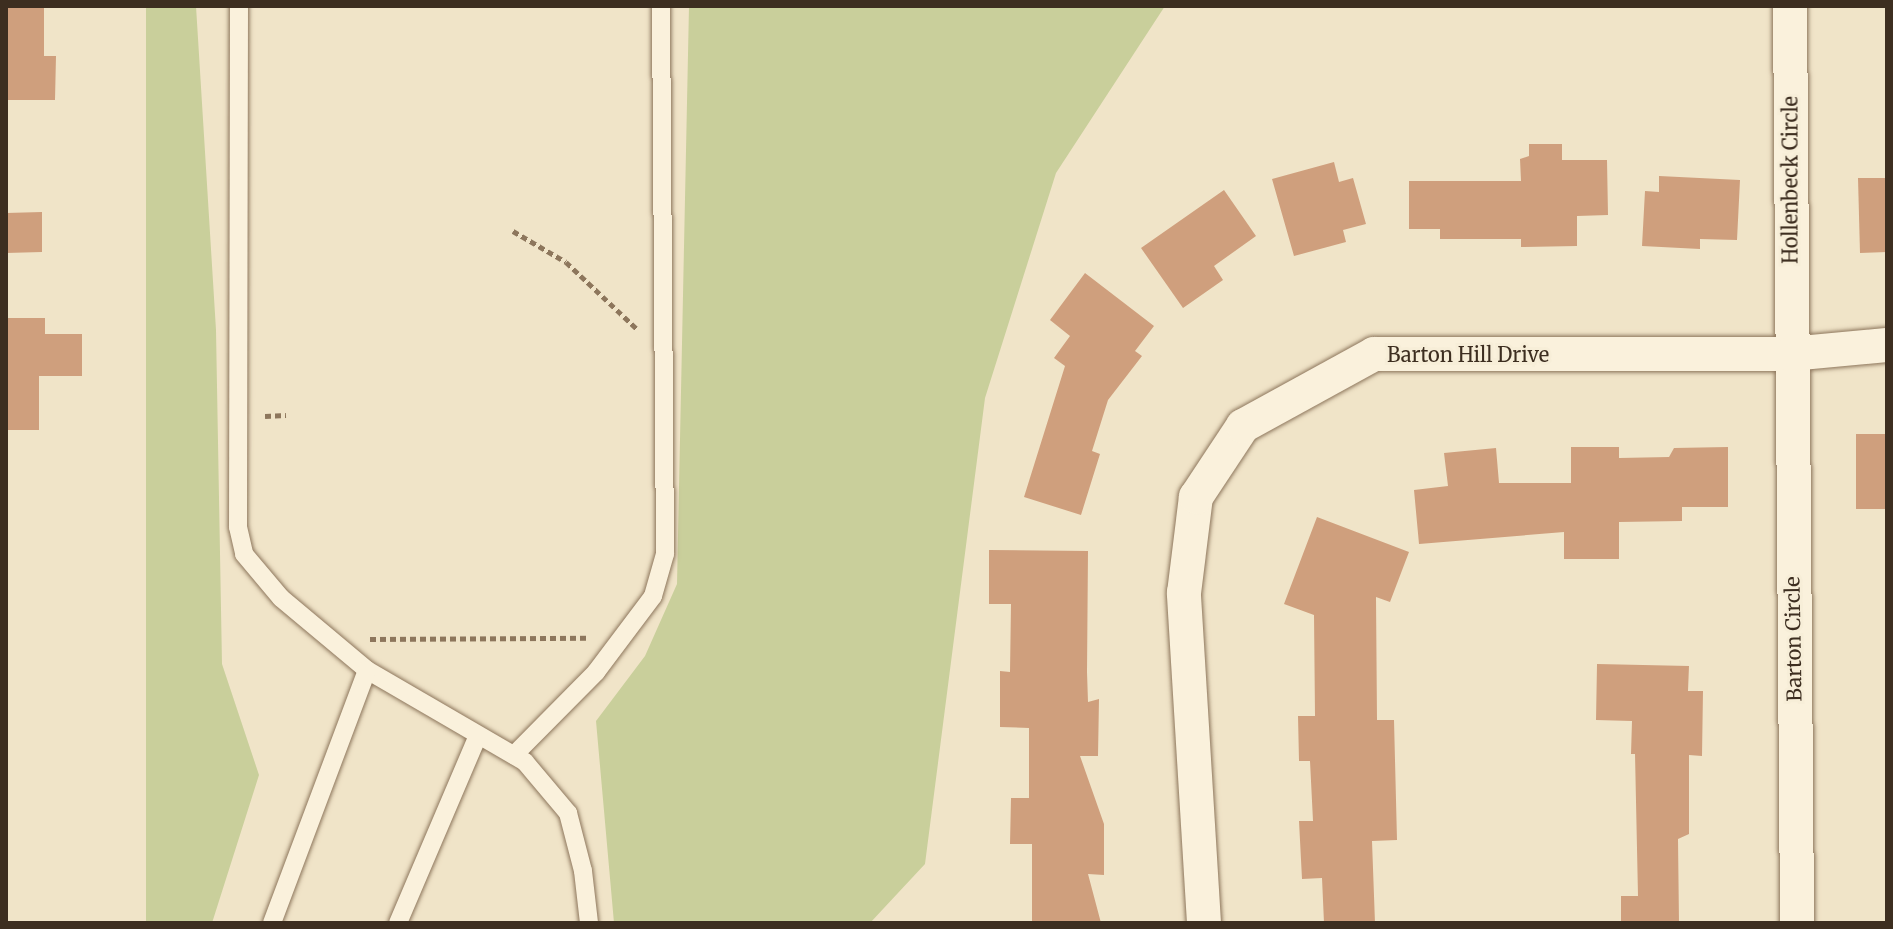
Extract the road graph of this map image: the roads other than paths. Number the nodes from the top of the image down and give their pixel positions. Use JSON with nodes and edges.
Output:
{"nodes":[{"id":1,"x":239,"y":6,"type":"edge"},
{"id":2,"x":661,"y":6,"type":"edge"},
{"id":3,"x":1790,"y":6,"type":"edge"},
{"id":4,"x":1887,"y":345,"type":"edge"},
{"id":5,"x":1790,"y":354,"type":"junction"},
{"id":6,"x":367,"y":670,"type":"junction"},
{"id":7,"x":478,"y":735,"type":"junction"},
{"id":8,"x":514,"y":755,"type":"junction"},
{"id":9,"x":272,"y":923,"type":"edge"},
{"id":10,"x":398,"y":923,"type":"edge"},
{"id":11,"x":589,"y":923,"type":"edge"},
{"id":12,"x":1204,"y":923,"type":"edge"},
{"id":13,"x":1797,"y":923,"type":"edge"}],
"edges":[{"from":1,"to":6,"type":"lane"},
{"from":2,"to":8,"type":"lane"},
{"from":3,"to":5,"type":"street","name":"Hollenbeck Circle"},
{"from":4,"to":5,"type":"street","name":"Barton Hill Drive"},
{"from":5,"to":12,"type":"street","name":"Barton Hill Drive"},
{"from":5,"to":13,"type":"street","name":"Barton Circle"},
{"from":6,"to":7,"type":"lane"},
{"from":6,"to":9,"type":"lane"},
{"from":7,"to":8,"type":"lane"},
{"from":7,"to":10,"type":"lane"},
{"from":8,"to":11,"type":"lane"}]}
